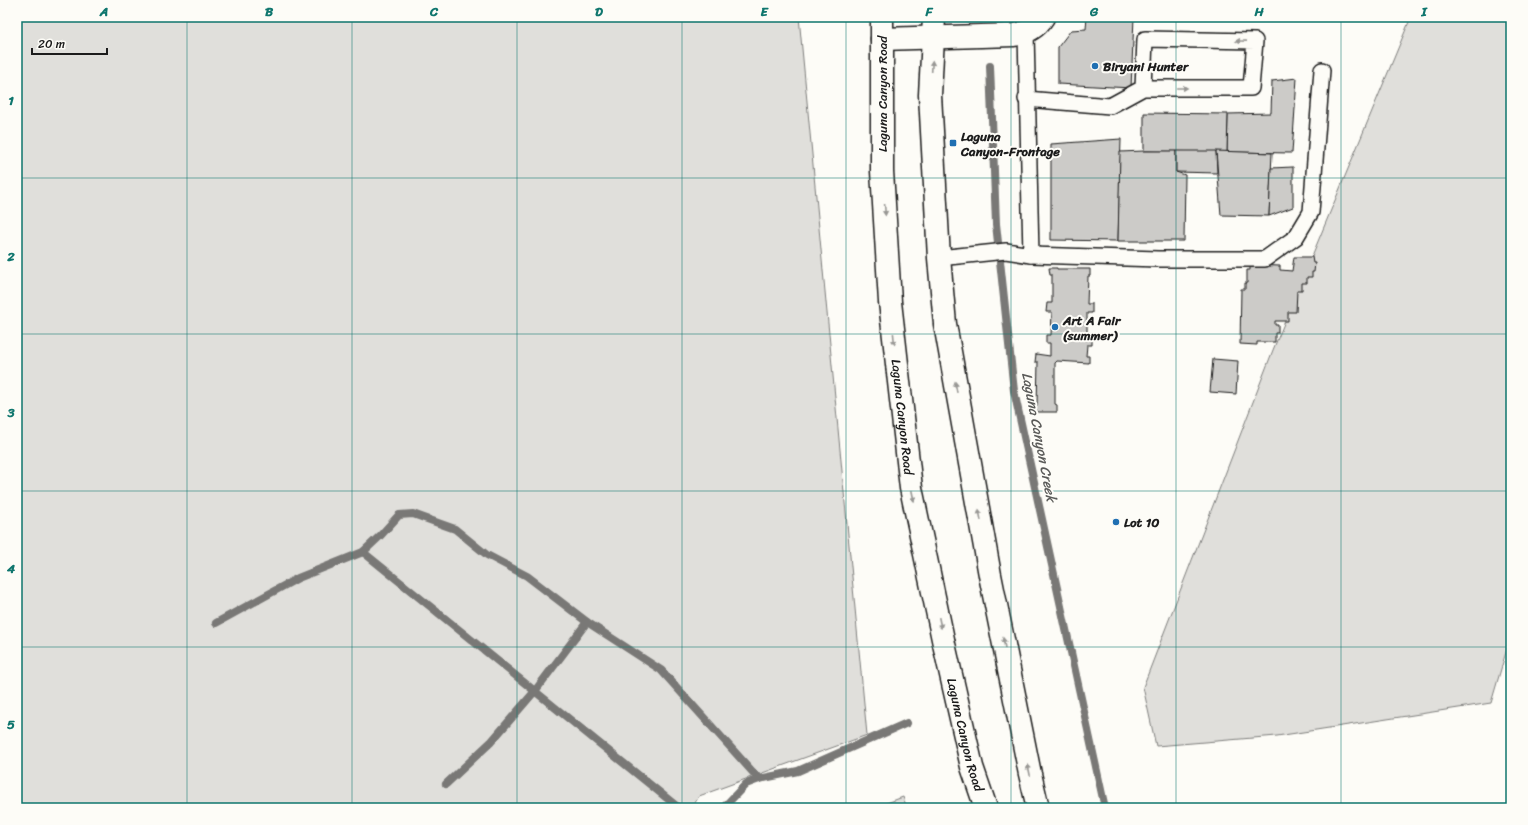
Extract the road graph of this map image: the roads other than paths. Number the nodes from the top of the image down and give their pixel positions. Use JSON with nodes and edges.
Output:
{"nodes":[{"id":1,"x":882,"y":17,"type":"edge"},
{"id":2,"x":1043,"y":17,"type":"edge"},
{"id":3,"x":934,"y":27,"type":"edge"},
{"id":4,"x":1026,"y":33,"type":"junction"},
{"id":5,"x":882,"y":39,"type":"junction"},
{"id":6,"x":1322,"y":70,"type":"dead end"},
{"id":7,"x":1143,"y":88,"type":"junction"},
{"id":8,"x":1026,"y":99,"type":"junction"},
{"id":9,"x":1030,"y":255,"type":"junction"},
{"id":10,"x":939,"y":258,"type":"junction"},
{"id":11,"x":986,"y":808,"type":"edge"},
{"id":12,"x":1038,"y":808,"type":"edge"}],
"edges":[{"from":1,"to":5,"type":"main road","name":"Laguna Canyon Road"},
{"from":2,"to":4,"type":"main road"},
{"from":3,"to":4,"type":"main road"},
{"from":3,"to":5,"type":"main road"},
{"from":10,"to":3,"type":"main road","one_way":true},
{"from":4,"to":8,"type":"lane"},
{"from":5,"to":11,"type":"main road","name":"Laguna Canyon Road","one_way":true},
{"from":6,"to":9,"type":"lane"},
{"from":7,"to":7,"type":"lane","one_way":true},
{"from":7,"to":8,"type":"lane"},
{"from":8,"to":9,"type":"lane"},
{"from":9,"to":10,"type":"lane"},
{"from":12,"to":10,"type":"main road","one_way":true}]}
